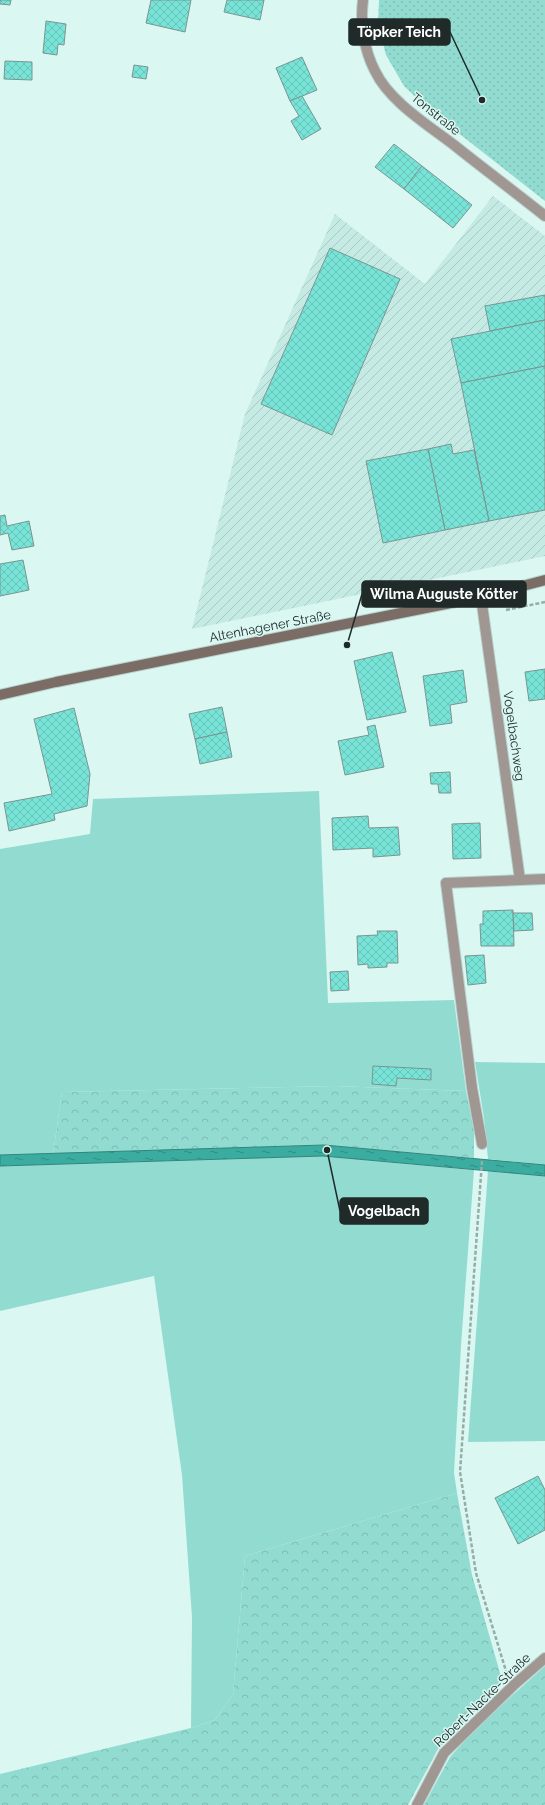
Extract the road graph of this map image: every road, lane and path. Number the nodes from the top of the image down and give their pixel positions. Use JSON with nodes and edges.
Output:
{"nodes":[{"id":1,"x":363,"y":0,"type":"edge"},
{"id":2,"x":545,"y":216,"type":"edge"},
{"id":3,"x":545,"y":580,"type":"edge"},
{"id":4,"x":481,"y":597,"type":"junction"},
{"id":5,"x":545,"y":602,"type":"edge"},
{"id":6,"x":483,"y":614,"type":"junction"},
{"id":7,"x":0,"y":695,"type":"edge"},
{"id":8,"x":545,"y":879,"type":"edge"},
{"id":9,"x":520,"y":880,"type":"junction"},
{"id":10,"x":482,"y":1144,"type":"dead end"},
{"id":11,"x":482,"y":1178,"type":"dead end"},
{"id":12,"x":545,"y":1658,"type":"edge"},
{"id":13,"x":515,"y":1684,"type":"junction"},
{"id":14,"x":417,"y":1805,"type":"edge"}],
"edges":[{"from":1,"to":2,"type":"street","name":"Tonstraße"},
{"from":3,"to":4,"type":"main road","name":"Altenhagener Straße"},
{"from":4,"to":6,"type":"street","name":"Vogelbachweg"},
{"from":4,"to":7,"type":"main road","name":"Altenhagener Straße"},
{"from":5,"to":6,"type":"path"},
{"from":6,"to":9,"type":"street","name":"Vogelbachweg"},
{"from":8,"to":9,"type":"street"},
{"from":9,"to":10,"type":"street"},
{"from":11,"to":13,"type":"path"},
{"from":12,"to":13,"type":"street","name":"Robert-Nacke-Straße"},
{"from":13,"to":14,"type":"street","name":"Robert-Nacke-Straße"}]}
